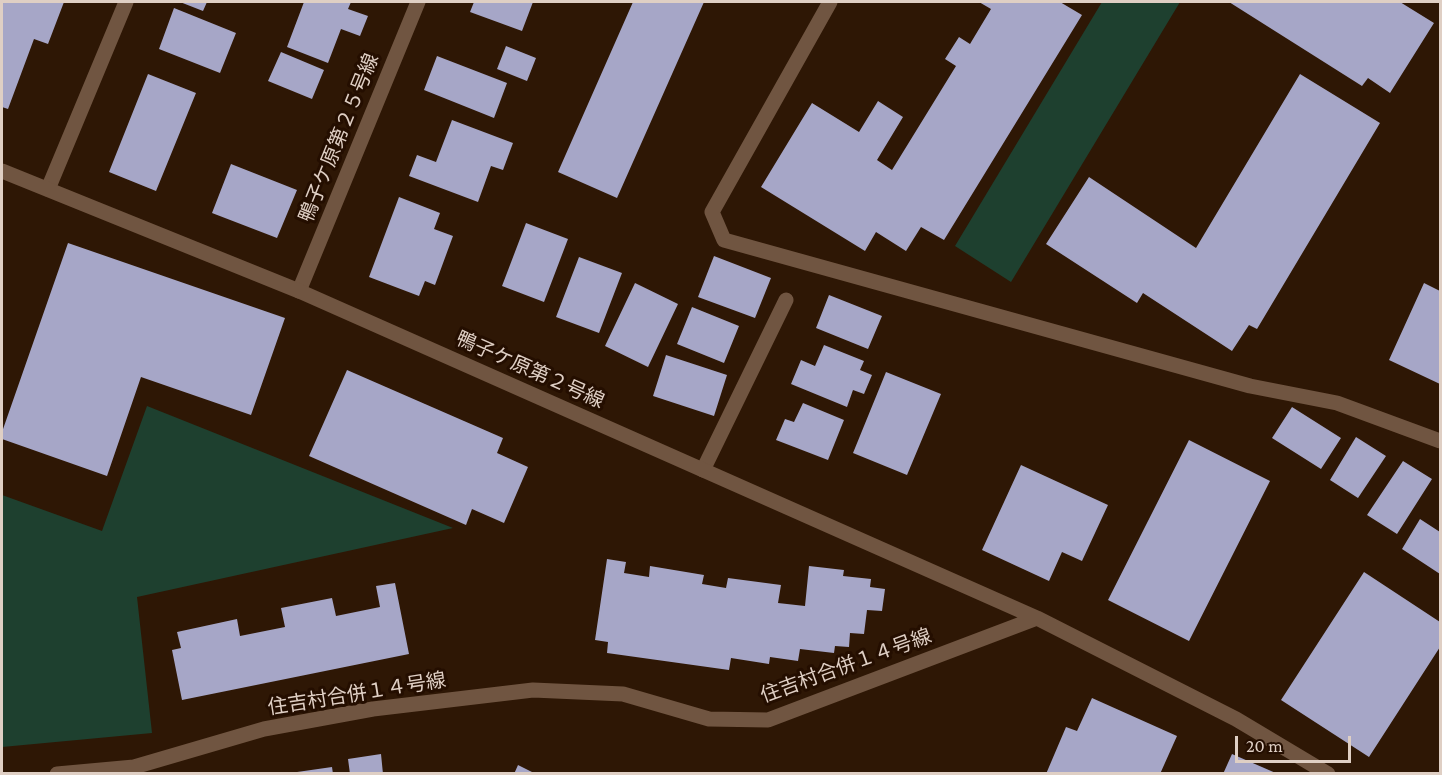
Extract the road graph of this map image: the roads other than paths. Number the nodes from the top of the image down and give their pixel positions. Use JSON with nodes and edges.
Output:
{"nodes":[{"id":1,"x":126,"y":2,"type":"edge"},
{"id":2,"x":418,"y":2,"type":"edge"},
{"id":3,"x":830,"y":2,"type":"edge"},
{"id":4,"x":2,"y":171,"type":"edge"},
{"id":5,"x":48,"y":189,"type":"junction"},
{"id":6,"x":299,"y":291,"type":"junction"},
{"id":7,"x":786,"y":300,"type":"dead end"},
{"id":8,"x":1440,"y":441,"type":"edge"},
{"id":9,"x":703,"y":470,"type":"junction"},
{"id":10,"x":1037,"y":618,"type":"junction"},
{"id":11,"x":136,"y":770,"type":"edge"},
{"id":12,"x":57,"y":774,"type":"edge"},
{"id":13,"x":1328,"y":774,"type":"edge"}],
"edges":[{"from":1,"to":5,"type":"street"},
{"from":2,"to":6,"type":"street","name":"鴨子ケ原第２５号線"},
{"from":3,"to":8,"type":"street"},
{"from":4,"to":5,"type":"street","name":"鴨子ケ原第２号線"},
{"from":5,"to":6,"type":"street","name":"鴨子ケ原第２号線"},
{"from":6,"to":9,"type":"street","name":"鴨子ケ原第２号線"},
{"from":7,"to":9,"type":"street"},
{"from":9,"to":10,"type":"street","name":"鴨子ケ原第２号線"},
{"from":10,"to":11,"type":"street","name":"住吉村合併１４号線"},
{"from":10,"to":13,"type":"street"},
{"from":11,"to":12,"type":"street","name":"住吉村合併１４号線"}]}
